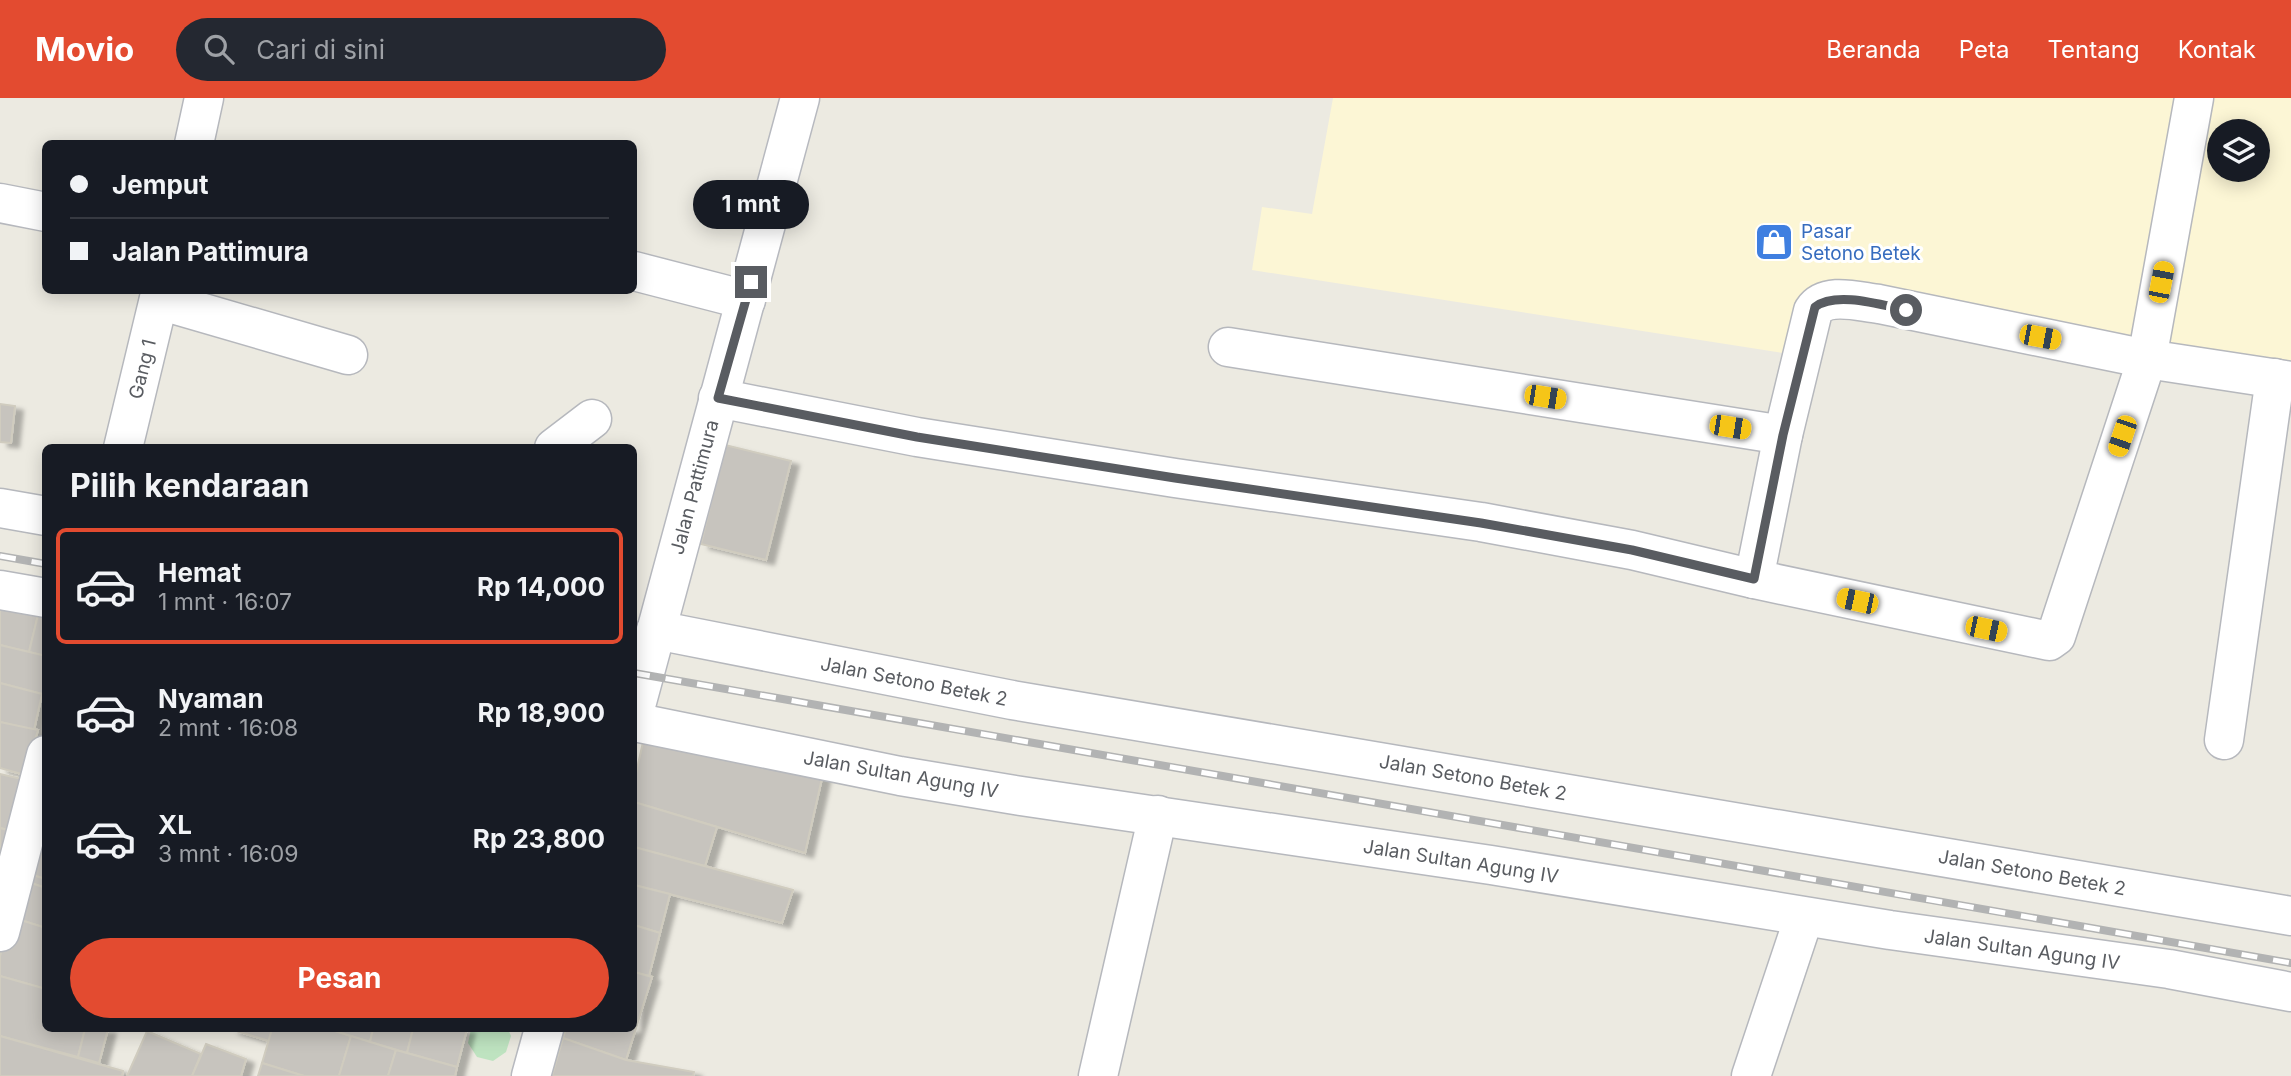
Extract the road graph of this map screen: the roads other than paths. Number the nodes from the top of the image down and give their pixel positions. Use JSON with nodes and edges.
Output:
{"nodes":[{"id":1,"x":204,"y":98,"type":"edge"},
{"id":2,"x":800,"y":98,"type":"edge"},
{"id":3,"x":2194,"y":98,"type":"edge"},
{"id":4,"x":195,"y":140,"type":"edge"},
{"id":5,"x":0,"y":203,"type":"edge"},
{"id":6,"x":42,"y":211,"type":"edge"},
{"id":7,"x":637,"y":272,"type":"edge"},
{"id":8,"x":160,"y":295,"type":"edge"},
{"id":9,"x":746,"y":300,"type":"junction"},
{"id":10,"x":1228,"y":347,"type":"dead end"},
{"id":11,"x":348,"y":355,"type":"dead end"},
{"id":12,"x":2147,"y":359,"type":"junction"},
{"id":13,"x":2283,"y":380,"type":"edge"},
{"id":14,"x":718,"y":398,"type":"junction"},
{"id":15,"x":592,"y":419,"type":"dead end"},
{"id":16,"x":1783,"y":435,"type":"junction"},
{"id":17,"x":124,"y":444,"type":"edge"},
{"id":18,"x":559,"y":444,"type":"edge"},
{"id":19,"x":0,"y":508,"type":"edge"},
{"id":20,"x":42,"y":515,"type":"edge"},
{"id":21,"x":1754,"y":579,"type":"junction"},
{"id":22,"x":0,"y":590,"type":"edge"},
{"id":23,"x":42,"y":597,"type":"edge"},
{"id":24,"x":656,"y":630,"type":"junction"},
{"id":25,"x":637,"y":702,"type":"edge"},
{"id":26,"x":637,"y":723,"type":"edge"},
{"id":27,"x":2224,"y":740,"type":"dead end"},
{"id":28,"x":42,"y":770,"type":"edge"},
{"id":29,"x":1158,"y":815,"type":"junction"},
{"id":30,"x":2291,"y":916,"type":"edge"},
{"id":31,"x":1804,"y":917,"type":"junction"},
{"id":32,"x":0,"y":932,"type":"edge"},
{"id":33,"x":2291,"y":992,"type":"edge"},
{"id":34,"x":543,"y":1032,"type":"edge"},
{"id":35,"x":530,"y":1076,"type":"edge"},
{"id":36,"x":1098,"y":1076,"type":"edge"},
{"id":37,"x":1751,"y":1076,"type":"edge"}],
"edges":[{"from":1,"to":4,"type":"street"},
{"from":2,"to":9,"type":"street","name":"Jalan Pattimura"},
{"from":3,"to":12,"type":"street"},
{"from":5,"to":6,"type":"street"},
{"from":7,"to":9,"type":"street"},
{"from":8,"to":11,"type":"street"},
{"from":8,"to":17,"type":"street","name":"Gang 1"},
{"from":9,"to":14,"type":"street","name":"Jalan Pattimura"},
{"from":10,"to":16,"type":"street"},
{"from":12,"to":13,"type":"street"},
{"from":12,"to":16,"type":"street"},
{"from":12,"to":21,"type":"street"},
{"from":13,"to":27,"type":"street"},
{"from":14,"to":21,"type":"street"},
{"from":14,"to":24,"type":"street","name":"Jalan Pattimura"},
{"from":15,"to":18,"type":"street"},
{"from":16,"to":21,"type":"street"},
{"from":19,"to":20,"type":"street"},
{"from":22,"to":23,"type":"street"},
{"from":24,"to":25,"type":"street","name":"Jalan Pattimura"},
{"from":24,"to":30,"type":"street","name":"Jalan Setono Betek 2"},
{"from":26,"to":29,"type":"street","name":"Jalan Sultan Agung IV"},
{"from":28,"to":32,"type":"street"},
{"from":29,"to":31,"type":"street","name":"Jalan Sultan Agung IV"},
{"from":29,"to":36,"type":"street"},
{"from":31,"to":33,"type":"street","name":"Jalan Sultan Agung IV"},
{"from":31,"to":37,"type":"street"},
{"from":34,"to":35,"type":"street"}]}
